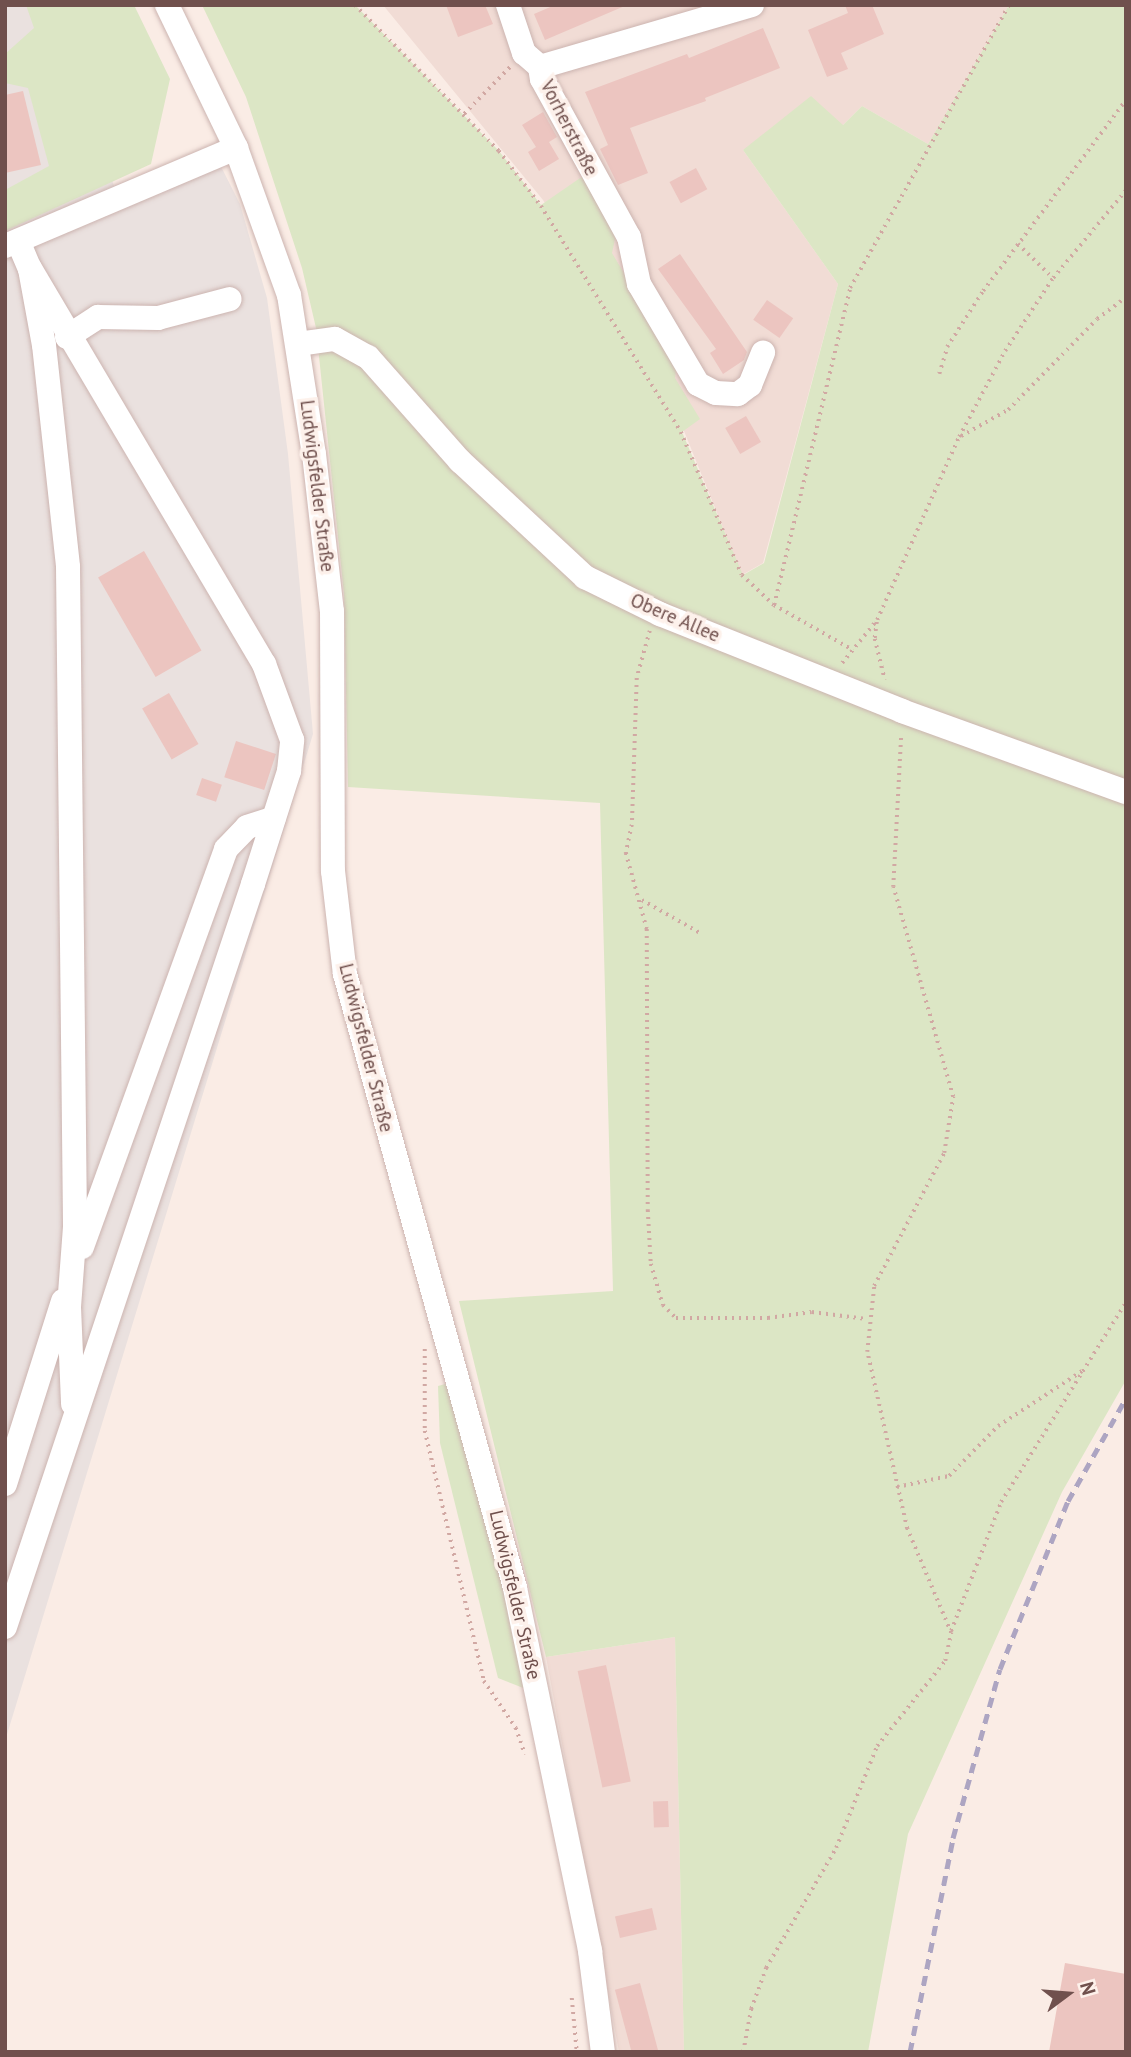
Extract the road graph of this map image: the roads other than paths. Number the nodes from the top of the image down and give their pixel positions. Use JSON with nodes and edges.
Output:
{"nodes":[{"id":1,"x":167,"y":5,"type":"edge"},
{"id":2,"x":508,"y":5,"type":"edge"},
{"id":3,"x":752,"y":5,"type":"edge"},
{"id":4,"x":532,"y":60,"type":"junction"},
{"id":5,"x":236,"y":148,"type":"junction"},
{"id":6,"x":11,"y":244,"type":"edge"},
{"id":7,"x":30,"y":269,"type":"junction"},
{"id":8,"x":230,"y":299,"type":"dead end"},
{"id":9,"x":67,"y":337,"type":"junction"},
{"id":10,"x":298,"y":344,"type":"junction"},
{"id":11,"x":763,"y":352,"type":"dead end"},
{"id":12,"x":1126,"y":792,"type":"edge"},
{"id":13,"x":274,"y":818,"type":"junction"},
{"id":14,"x":72,"y":1275,"type":"junction"},
{"id":15,"x":74,"y":1424,"type":"junction"},
{"id":16,"x":5,"y":1484,"type":"edge"},
{"id":17,"x":5,"y":1627,"type":"edge"},
{"id":18,"x":603,"y":2052,"type":"edge"}],
"edges":[{"from":1,"to":5,"type":"street","name":"Ludwigsfelder Straße"},
{"from":2,"to":4,"type":"street"},
{"from":3,"to":4,"type":"street","name":"Vorherstraße"},
{"from":4,"to":11,"type":"street","name":"Vorherstraße"},
{"from":5,"to":6,"type":"street"},
{"from":5,"to":10,"type":"street","name":"Ludwigsfelder Straße"},
{"from":6,"to":7,"type":"street"},
{"from":7,"to":9,"type":"street"},
{"from":7,"to":14,"type":"street"},
{"from":8,"to":9,"type":"street"},
{"from":9,"to":13,"type":"street"},
{"from":10,"to":12,"type":"street","name":"Obere Allee"},
{"from":10,"to":18,"type":"street","name":"Ludwigsfelder Straße"},
{"from":13,"to":14,"type":"street"},
{"from":13,"to":15,"type":"street"},
{"from":14,"to":15,"type":"street"},
{"from":14,"to":16,"type":"street"},
{"from":15,"to":17,"type":"street"}]}
